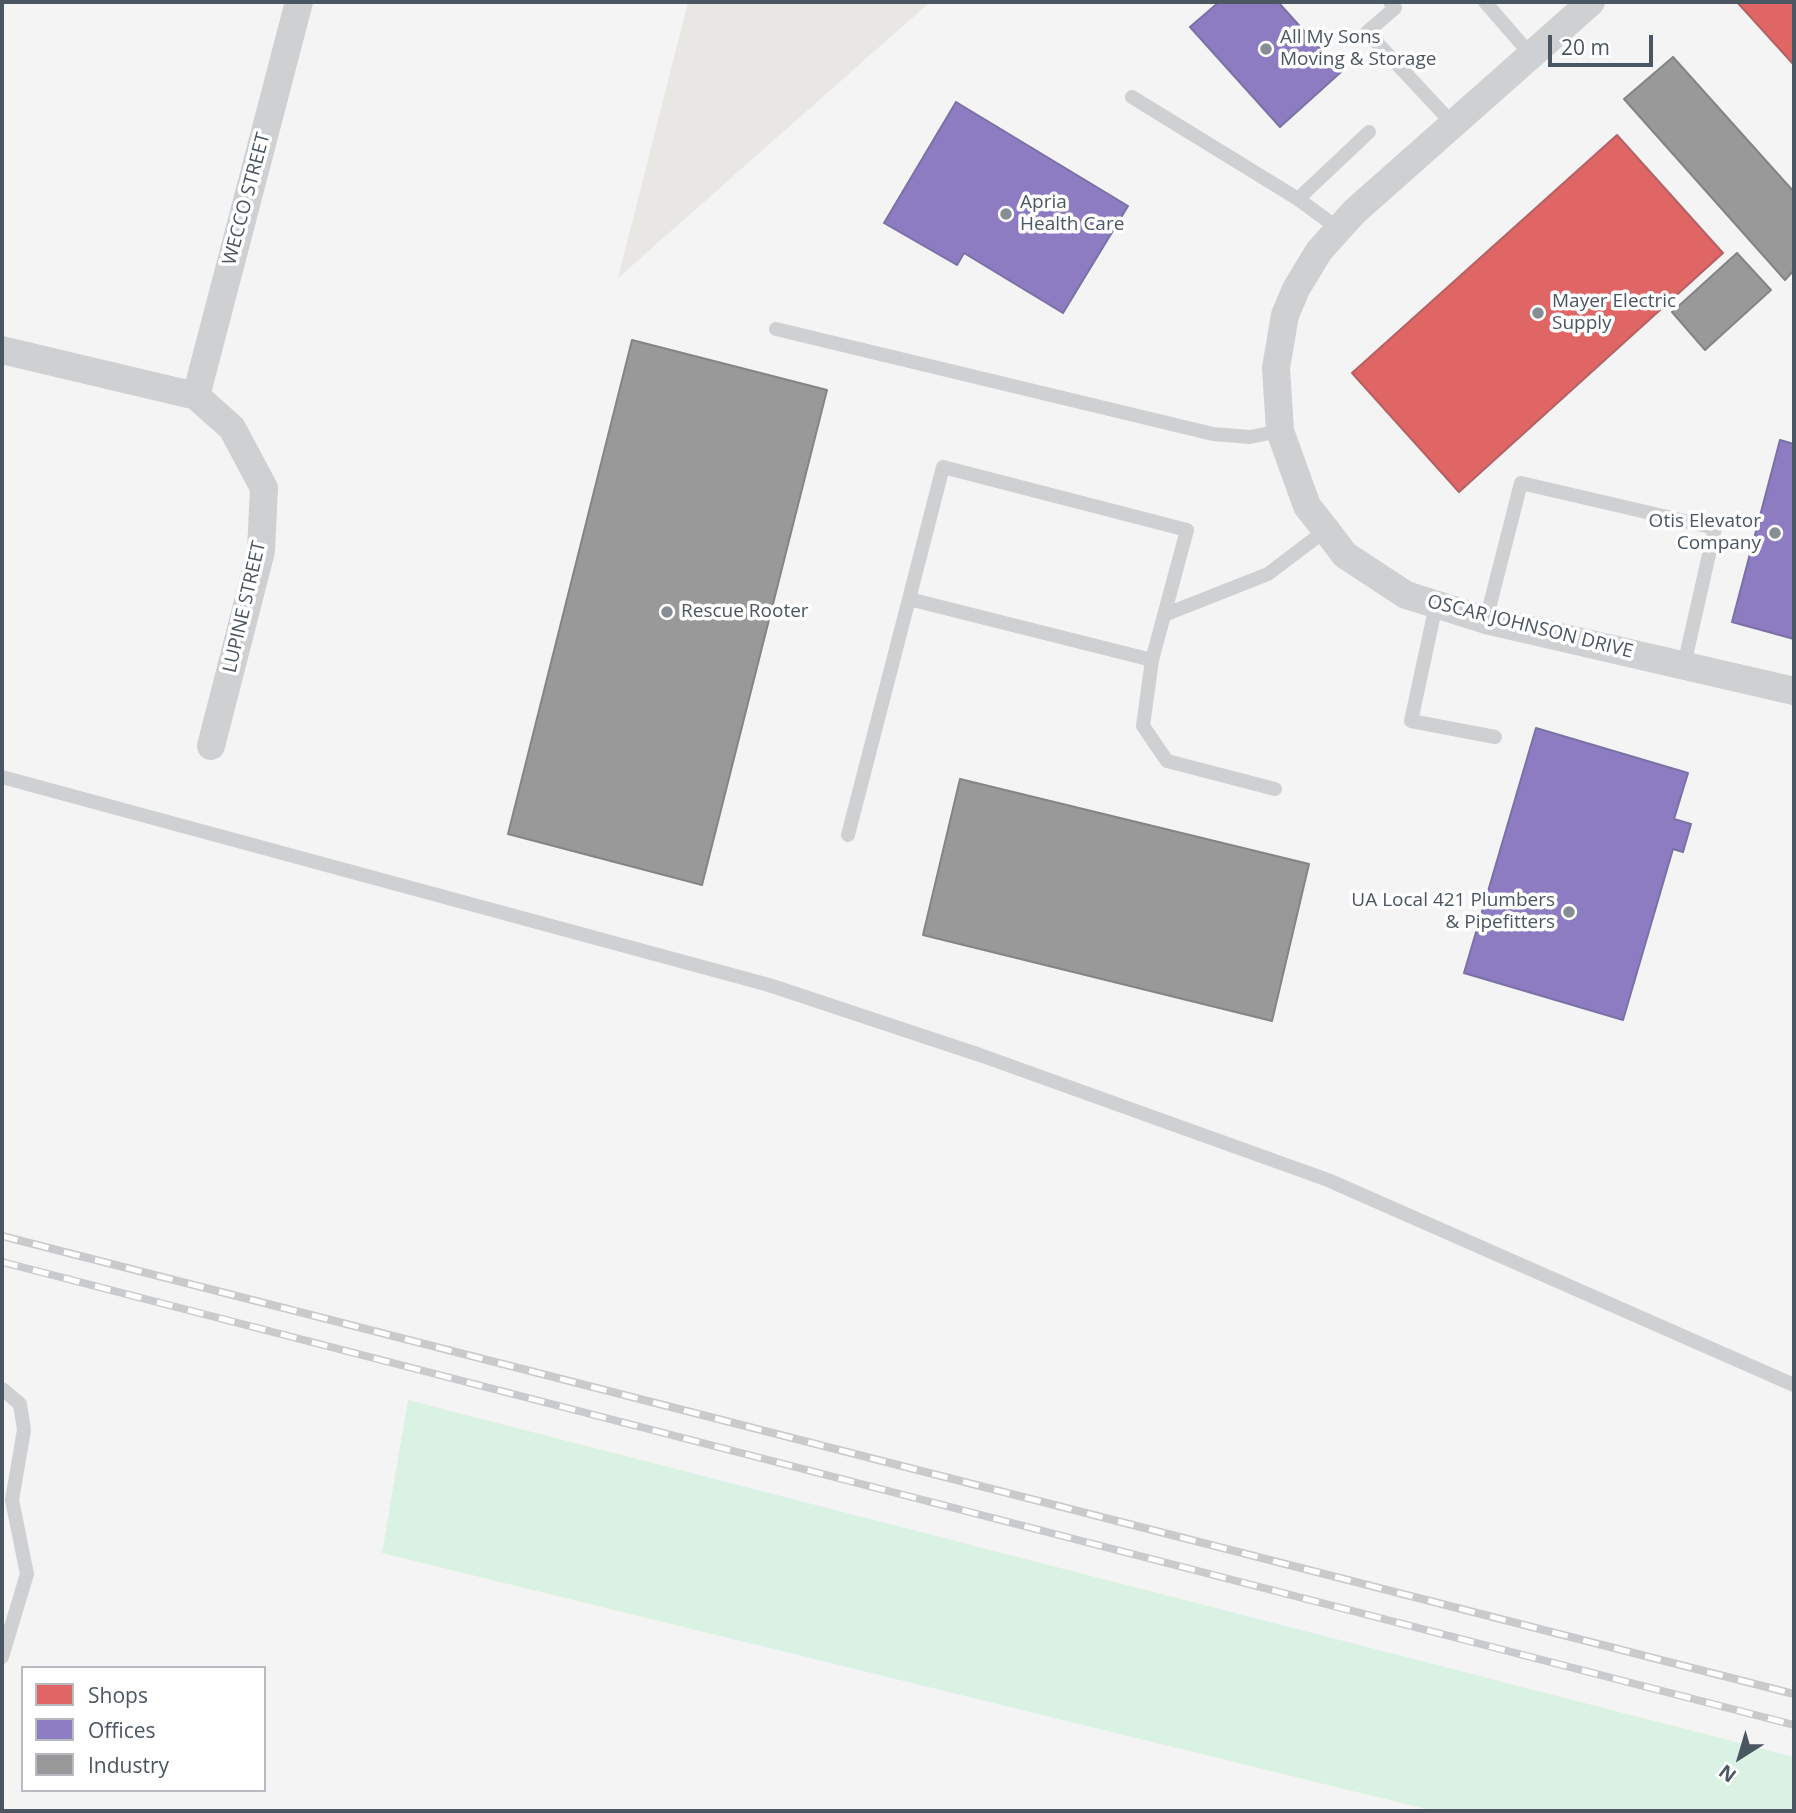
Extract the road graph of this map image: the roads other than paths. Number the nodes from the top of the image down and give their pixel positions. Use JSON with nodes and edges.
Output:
{"nodes":[{"id":1,"x":299,"y":2,"type":"edge"},
{"id":2,"x":1390,"y":2,"type":"edge"},
{"id":3,"x":1485,"y":2,"type":"edge"},
{"id":4,"x":1591,"y":2,"type":"edge"},
{"id":5,"x":1531,"y":54,"type":"junction"},
{"id":6,"x":1132,"y":97,"type":"dead end"},
{"id":7,"x":1453,"y":124,"type":"junction"},
{"id":8,"x":1369,"y":131,"type":"dead end"},
{"id":9,"x":1298,"y":199,"type":"junction"},
{"id":10,"x":1339,"y":229,"type":"junction"},
{"id":11,"x":776,"y":329,"type":"dead end"},
{"id":12,"x":2,"y":350,"type":"edge"},
{"id":13,"x":196,"y":397,"type":"junction"},
{"id":14,"x":1280,"y":431,"type":"junction"},
{"id":15,"x":1326,"y":530,"type":"junction"},
{"id":16,"x":909,"y":599,"type":"junction"},
{"id":17,"x":1436,"y":605,"type":"junction"},
{"id":18,"x":1164,"y":615,"type":"junction"},
{"id":19,"x":1486,"y":620,"type":"junction"},
{"id":20,"x":1152,"y":660,"type":"junction"},
{"id":21,"x":1684,"y":665,"type":"junction"},
{"id":22,"x":1794,"y":691,"type":"edge"},
{"id":23,"x":1496,"y":737,"type":"dead end"},
{"id":24,"x":211,"y":746,"type":"dead end"},
{"id":25,"x":2,"y":777,"type":"edge"},
{"id":26,"x":1275,"y":789,"type":"dead end"},
{"id":27,"x":848,"y":835,"type":"dead end"},
{"id":28,"x":1794,"y":1385,"type":"edge"},
{"id":29,"x":2,"y":1389,"type":"edge"},
{"id":30,"x":2,"y":1657,"type":"edge"}],
"edges":[{"from":1,"to":13,"type":"street","name":"WECCO STREET"},
{"from":2,"to":7,"type":"lane"},
{"from":3,"to":5,"type":"lane"},
{"from":4,"to":5,"type":"street","name":"OSCAR JOHNSON DRIVE"},
{"from":5,"to":7,"type":"street","name":"OSCAR JOHNSON DRIVE"},
{"from":6,"to":9,"type":"lane"},
{"from":7,"to":10,"type":"street","name":"OSCAR JOHNSON DRIVE"},
{"from":8,"to":9,"type":"lane"},
{"from":9,"to":10,"type":"lane"},
{"from":10,"to":14,"type":"street","name":"OSCAR JOHNSON DRIVE"},
{"from":11,"to":14,"type":"lane"},
{"from":12,"to":13,"type":"street","name":"LUPINE STREET"},
{"from":13,"to":24,"type":"street","name":"LUPINE STREET"},
{"from":14,"to":15,"type":"street","name":"OSCAR JOHNSON DRIVE"},
{"from":15,"to":17,"type":"street","name":"OSCAR JOHNSON DRIVE"},
{"from":15,"to":18,"type":"lane"},
{"from":16,"to":18,"type":"lane"},
{"from":16,"to":20,"type":"lane"},
{"from":16,"to":27,"type":"lane"},
{"from":17,"to":19,"type":"street","name":"OSCAR JOHNSON DRIVE"},
{"from":17,"to":23,"type":"lane"},
{"from":18,"to":20,"type":"lane"},
{"from":19,"to":21,"type":"street","name":"OSCAR JOHNSON DRIVE"},
{"from":19,"to":21,"type":"lane"},
{"from":20,"to":26,"type":"lane"},
{"from":21,"to":22,"type":"street","name":"OSCAR JOHNSON DRIVE"},
{"from":25,"to":28,"type":"lane"},
{"from":29,"to":30,"type":"lane"}]}
